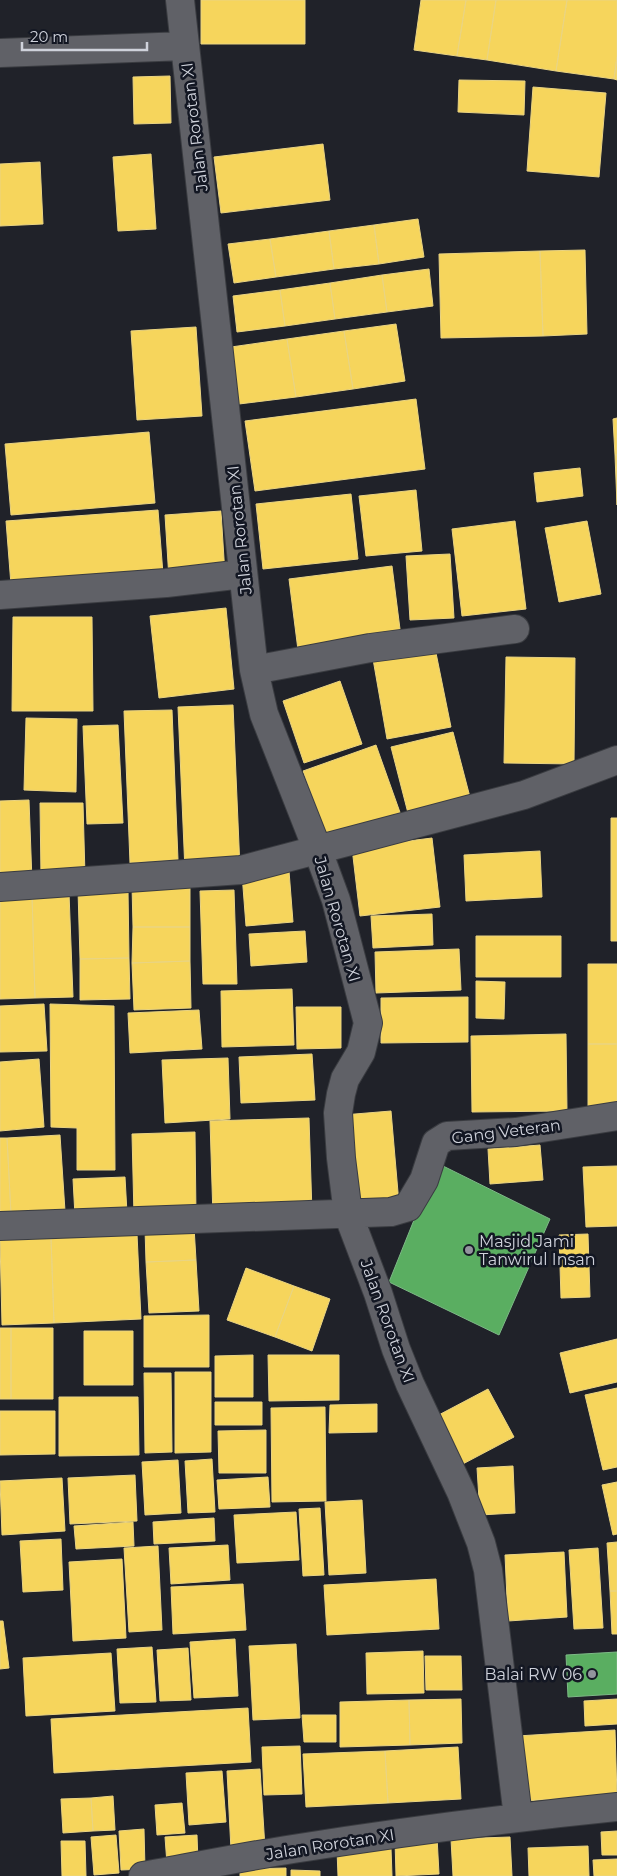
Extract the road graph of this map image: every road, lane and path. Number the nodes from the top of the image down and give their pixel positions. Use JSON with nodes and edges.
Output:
{"nodes":[{"id":1,"x":180,"y":0,"type":"edge"},
{"id":2,"x":185,"y":46,"type":"junction"},
{"id":3,"x":0,"y":53,"type":"edge"},
{"id":4,"x":243,"y":574,"type":"junction"},
{"id":5,"x":0,"y":595,"type":"edge"},
{"id":6,"x":514,"y":629,"type":"dead end"},
{"id":7,"x":254,"y":670,"type":"junction"},
{"id":8,"x":617,"y":760,"type":"edge"},
{"id":9,"x":318,"y":851,"type":"junction"},
{"id":10,"x":0,"y":887,"type":"edge"},
{"id":11,"x":617,"y":1116,"type":"edge"},
{"id":12,"x":348,"y":1214,"type":"junction"},
{"id":13,"x":0,"y":1226,"type":"edge"},
{"id":14,"x":617,"y":1807,"type":"edge"},
{"id":15,"x":518,"y":1817,"type":"junction"},
{"id":16,"x":143,"y":1876,"type":"edge"}],
"edges":[{"from":1,"to":2,"type":"street","name":"Jalan Rorotan XI"},
{"from":2,"to":3,"type":"street"},
{"from":2,"to":4,"type":"street","name":"Jalan Rorotan XI"},
{"from":4,"to":5,"type":"street"},
{"from":4,"to":7,"type":"street","name":"Jalan Rorotan XI"},
{"from":6,"to":7,"type":"street"},
{"from":7,"to":9,"type":"street","name":"Jalan Rorotan XI"},
{"from":8,"to":9,"type":"street"},
{"from":9,"to":10,"type":"street"},
{"from":9,"to":12,"type":"street","name":"Jalan Rorotan XI"},
{"from":11,"to":12,"type":"street","name":"Gang Veteran"},
{"from":12,"to":13,"type":"street"},
{"from":12,"to":15,"type":"street","name":"Jalan Rorotan XI"},
{"from":14,"to":15,"type":"street","name":"Jalan Rorotan XI"},
{"from":15,"to":16,"type":"street","name":"Jalan Rorotan XI"}]}
